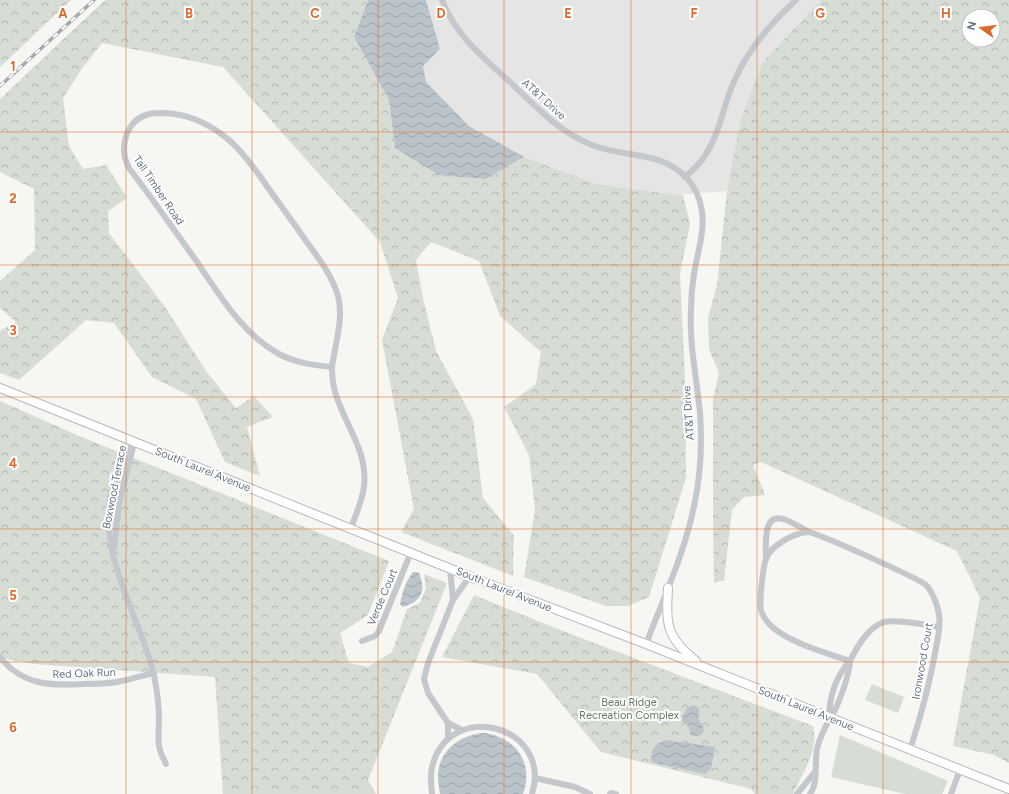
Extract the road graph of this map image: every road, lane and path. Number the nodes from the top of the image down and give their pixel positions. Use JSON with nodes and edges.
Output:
{"nodes":[{"id":1,"x":442,"y":0,"type":"edge"},
{"id":2,"x":796,"y":0,"type":"edge"},
{"id":3,"x":686,"y":177,"type":"junction"},
{"id":4,"x":332,"y":368,"type":"junction"},
{"id":5,"x":0,"y":388,"type":"edge"},
{"id":6,"x":134,"y":441,"type":"junction"},
{"id":7,"x":351,"y":528,"type":"junction"},
{"id":8,"x":809,"y":532,"type":"junction"},
{"id":9,"x":411,"y":552,"type":"junction"},
{"id":10,"x":113,"y":555,"type":"junction"},
{"id":11,"x":766,"y":558,"type":"junction"},
{"id":12,"x":450,"y":568,"type":"junction"},
{"id":13,"x":470,"y":576,"type":"junction"},
{"id":14,"x":668,"y":588,"type":"junction"},
{"id":15,"x":453,"y":600,"type":"junction"},
{"id":16,"x":939,"y":627,"type":"junction"},
{"id":17,"x":362,"y":640,"type":"dead end"},
{"id":18,"x":646,"y":644,"type":"junction"},
{"id":19,"x":0,"y":658,"type":"edge"},
{"id":20,"x":850,"y":661,"type":"junction"},
{"id":21,"x":706,"y":668,"type":"junction"},
{"id":22,"x":153,"y":673,"type":"junction"},
{"id":23,"x":836,"y":685,"type":"junction"},
{"id":24,"x":843,"y":688,"type":"junction"},
{"id":25,"x":829,"y":718,"type":"junction"},
{"id":26,"x":448,"y":722,"type":"junction"},
{"id":27,"x":462,"y":730,"type":"junction"},
{"id":28,"x":448,"y":739,"type":"junction"},
{"id":29,"x":910,"y":750,"type":"junction"},
{"id":30,"x":166,"y":764,"type":"dead end"},
{"id":31,"x":960,"y":770,"type":"junction"},
{"id":32,"x":815,"y":772,"type":"junction"},
{"id":33,"x":534,"y":778,"type":"junction"},
{"id":34,"x":1009,"y":789,"type":"edge"},
{"id":35,"x":432,"y":794,"type":"edge"},
{"id":36,"x":532,"y":794,"type":"edge"},
{"id":37,"x":590,"y":794,"type":"edge"},
{"id":38,"x":610,"y":794,"type":"edge"},
{"id":39,"x":616,"y":794,"type":"edge"},
{"id":40,"x":797,"y":794,"type":"edge"},
{"id":41,"x":810,"y":794,"type":"edge"},
{"id":42,"x":951,"y":794,"type":"edge"}],
"edges":[{"from":1,"to":3,"type":"street","name":"AT&T Drive"},
{"from":2,"to":3,"type":"street"},
{"from":3,"to":14,"type":"street","name":"AT&T Drive"},
{"from":4,"to":4,"type":"street","name":"Tall Timber Road"},
{"from":4,"to":7,"type":"street","name":"Tall Timber Road"},
{"from":5,"to":6,"type":"main road","name":"South Laurel Avenue"},
{"from":6,"to":7,"type":"main road","name":"South Laurel Avenue"},
{"from":6,"to":10,"type":"street","name":"Boxwood Terrace"},
{"from":6,"to":10,"type":"street","name":"Boxwood Terrace"},
{"from":7,"to":9,"type":"main road","name":"South Laurel Avenue"},
{"from":8,"to":11,"type":"street"},
{"from":8,"to":11,"type":"street","name":"Ironwood Court"},
{"from":8,"to":16,"type":"street","name":"Ironwood Court"},
{"from":9,"to":12,"type":"main road","name":"South Laurel Avenue"},
{"from":9,"to":17,"type":"street","name":"Verde Court"},
{"from":10,"to":22,"type":"street","name":"Boxwood Terrace"},
{"from":11,"to":20,"type":"street","name":"Ironwood Court"},
{"from":12,"to":13,"type":"main road","name":"South Laurel Avenue"},
{"from":12,"to":15,"type":"street"},
{"from":13,"to":15,"type":"street"},
{"from":13,"to":18,"type":"main road","name":"South Laurel Avenue"},
{"from":14,"to":18,"type":"street","name":"AT&T Drive"},
{"from":14,"to":21,"type":"main road"},
{"from":15,"to":26,"type":"street"},
{"from":16,"to":20,"type":"street"},
{"from":16,"to":29,"type":"street","name":"Ironwood Court"},
{"from":18,"to":21,"type":"main road","name":"South Laurel Avenue"},
{"from":19,"to":22,"type":"street","name":"Red Oak Run"},
{"from":20,"to":23,"type":"street"},
{"from":20,"to":24,"type":"street"},
{"from":21,"to":25,"type":"main road","name":"South Laurel Avenue"},
{"from":22,"to":30,"type":"street","name":"Boxwood Terrace"},
{"from":23,"to":24,"type":"street"},
{"from":23,"to":25,"type":"street"},
{"from":24,"to":25,"type":"street"},
{"from":25,"to":29,"type":"main road","name":"South Laurel Avenue"},
{"from":25,"to":32,"type":"street"},
{"from":26,"to":27,"type":"street"},
{"from":26,"to":28,"type":"street"},
{"from":27,"to":28,"type":"street"},
{"from":27,"to":33,"type":"street"},
{"from":28,"to":35,"type":"street"},
{"from":29,"to":31,"type":"main road","name":"South Laurel Avenue"},
{"from":31,"to":34,"type":"main road","name":"South Laurel Avenue"},
{"from":31,"to":42,"type":"street"},
{"from":32,"to":40,"type":"street"},
{"from":32,"to":41,"type":"street"},
{"from":33,"to":36,"type":"street"},
{"from":33,"to":37,"type":"street"},
{"from":38,"to":39,"type":"street"}]}
